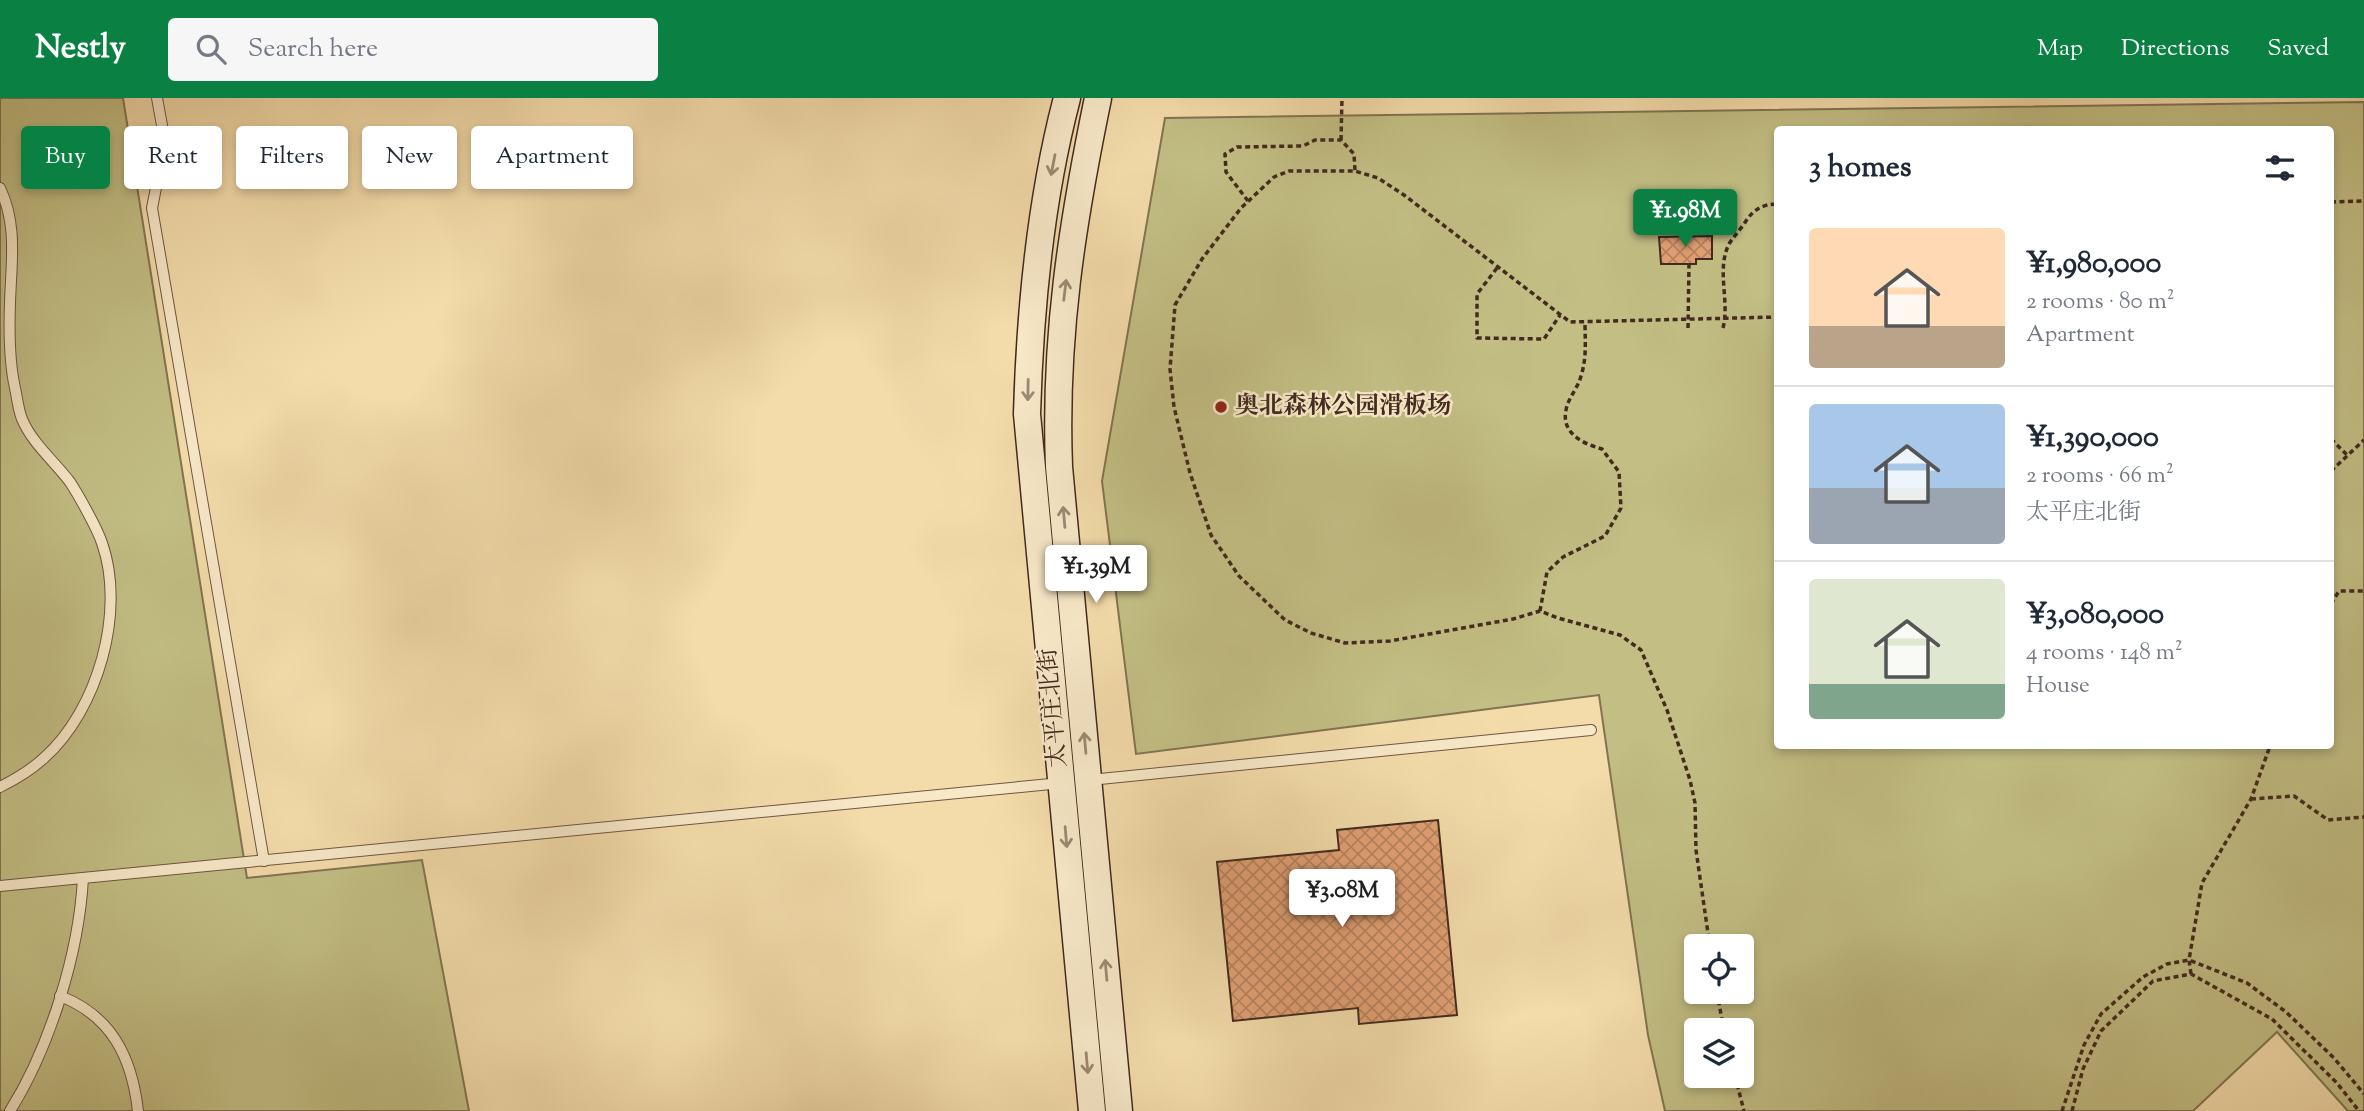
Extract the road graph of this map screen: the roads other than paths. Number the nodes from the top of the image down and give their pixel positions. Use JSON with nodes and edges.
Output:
{"nodes":[{"id":1,"x":157,"y":98,"type":"edge"},
{"id":2,"x":1067,"y":98,"type":"edge"},
{"id":3,"x":1098,"y":98,"type":"edge"},
{"id":4,"x":0,"y":188,"type":"edge"},
{"id":5,"x":5,"y":299,"type":"edge"},
{"id":6,"x":1591,"y":730,"type":"dead end"},
{"id":7,"x":1088,"y":780,"type":"junction"},
{"id":8,"x":1061,"y":783,"type":"junction"},
{"id":9,"x":0,"y":788,"type":"edge"},
{"id":10,"x":264,"y":860,"type":"junction"},
{"id":11,"x":83,"y":878,"type":"junction"},
{"id":12,"x":0,"y":886,"type":"edge"},
{"id":13,"x":60,"y":996,"type":"junction"},
{"id":14,"x":10,"y":1111,"type":"edge"},
{"id":15,"x":138,"y":1111,"type":"edge"},
{"id":16,"x":1092,"y":1111,"type":"edge"},
{"id":17,"x":1119,"y":1111,"type":"edge"}],
"edges":[{"from":1,"to":10,"type":"lane"},
{"from":2,"to":8,"type":"main road","name":"太平庄北街","one_way":true},
{"from":7,"to":3,"type":"main road","name":"太平庄北街","one_way":true},
{"from":4,"to":5,"type":"lane"},
{"from":5,"to":9,"type":"lane"},
{"from":6,"to":7,"type":"lane"},
{"from":7,"to":8,"type":"lane"},
{"from":17,"to":7,"type":"main road","name":"太平庄北街","one_way":true},
{"from":8,"to":10,"type":"lane"},
{"from":8,"to":16,"type":"main road","name":"太平庄北街","one_way":true},
{"from":10,"to":11,"type":"lane"},
{"from":11,"to":12,"type":"lane"},
{"from":11,"to":13,"type":"lane"},
{"from":13,"to":14,"type":"lane"},
{"from":13,"to":15,"type":"lane"}]}
